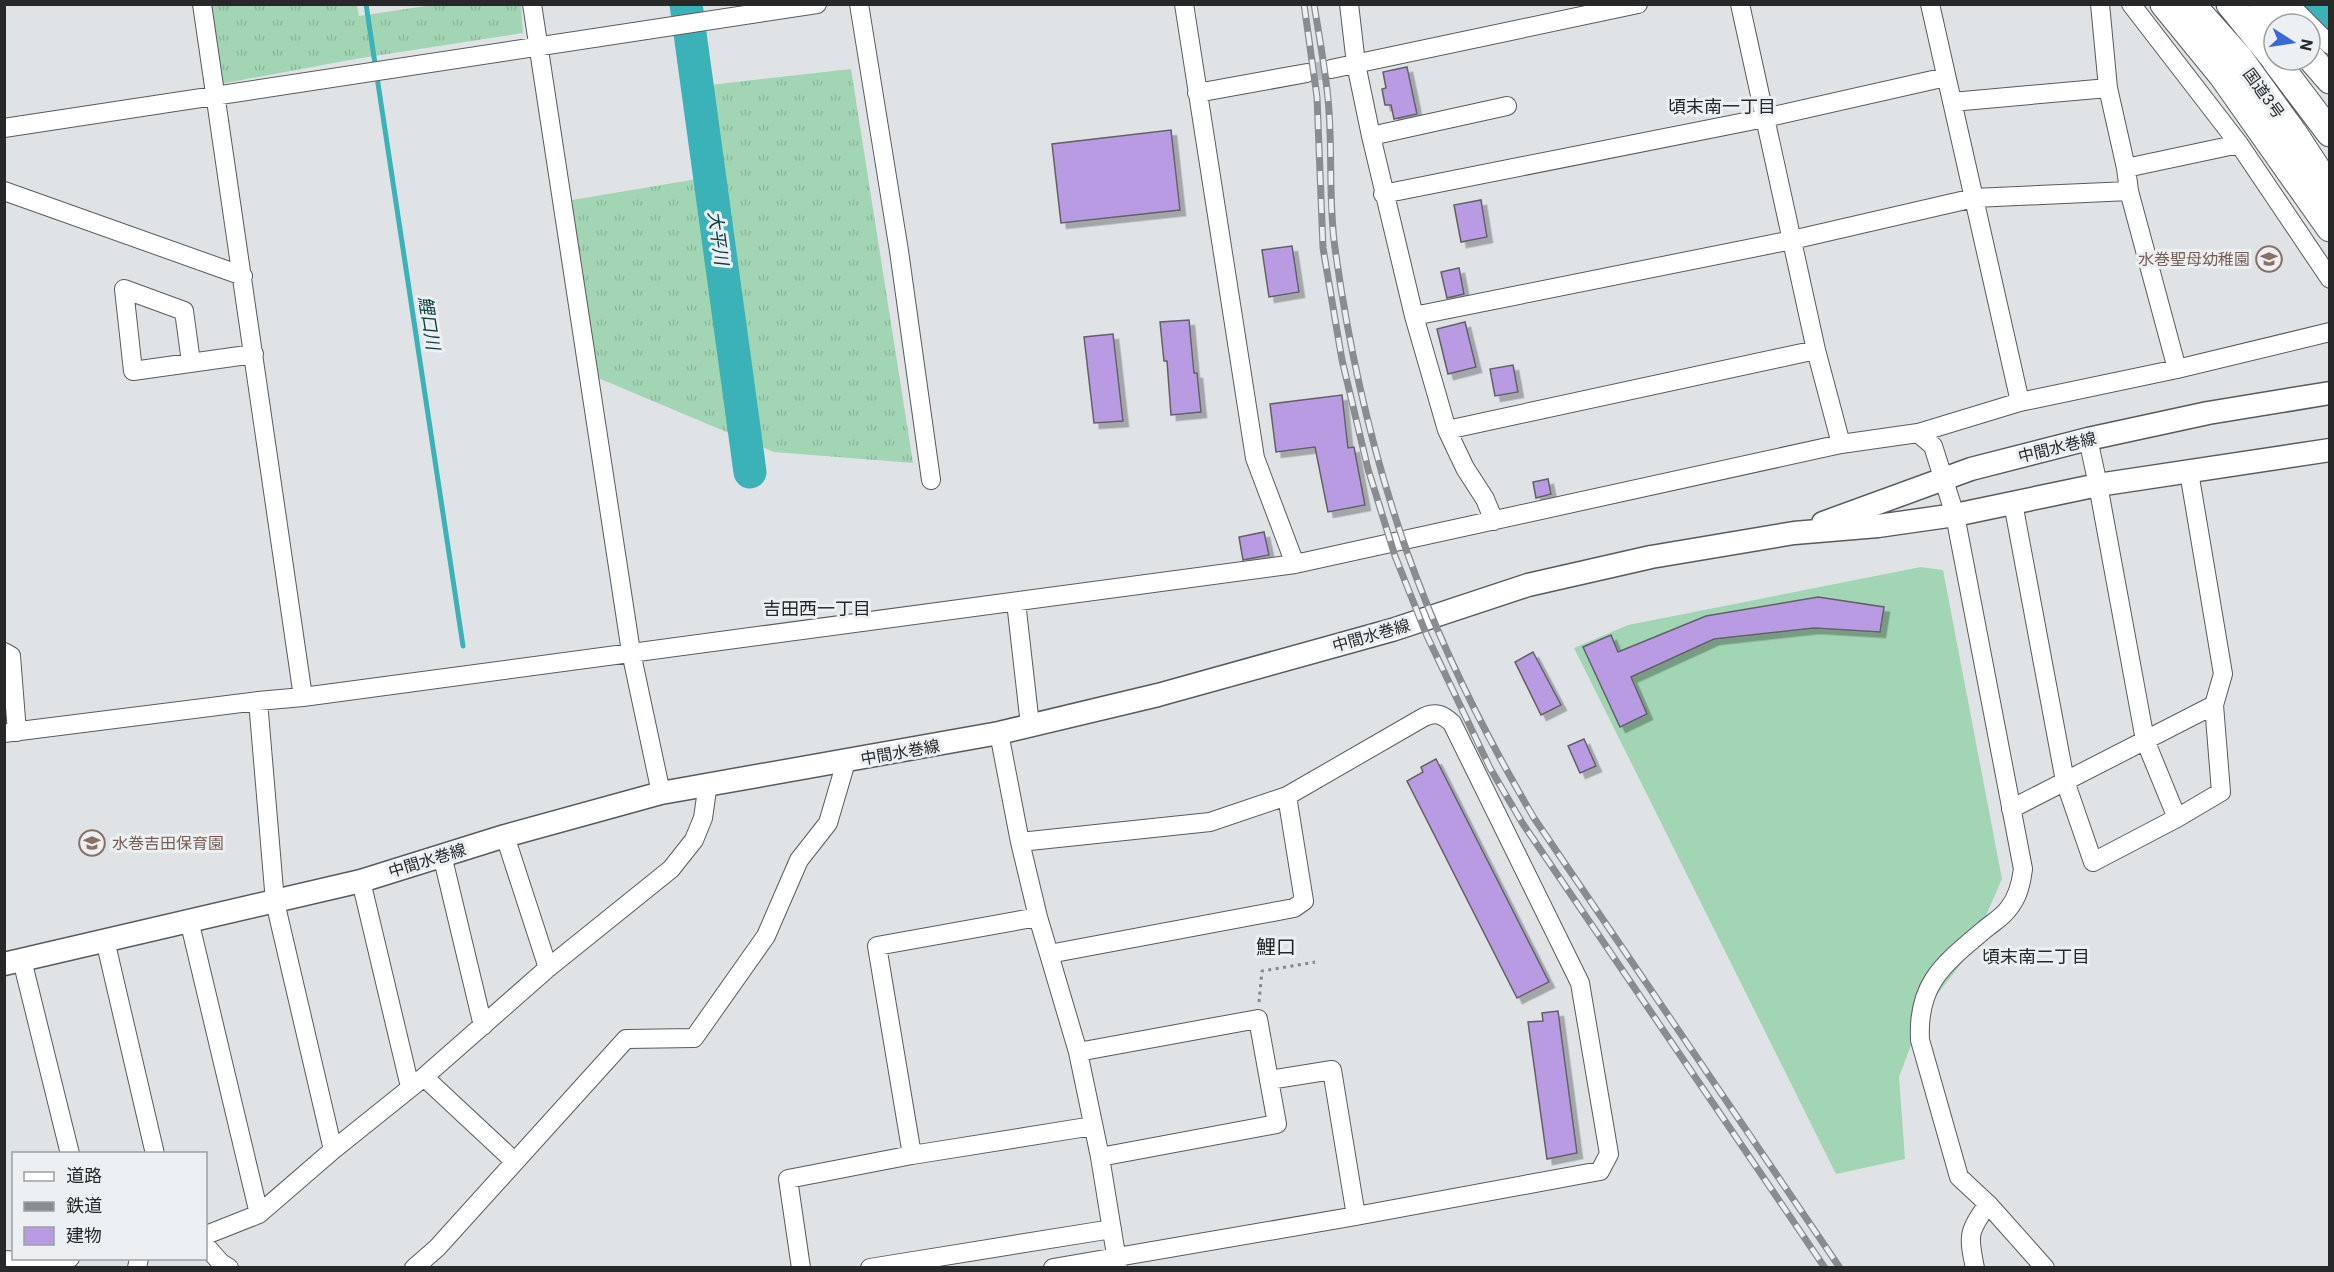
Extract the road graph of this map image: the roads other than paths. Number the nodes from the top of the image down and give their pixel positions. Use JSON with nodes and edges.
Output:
{"nodes":[{"id":1,"x":202,"y":4,"type":"edge"},
{"id":2,"x":532,"y":4,"type":"edge"},
{"id":3,"x":817,"y":4,"type":"edge"},
{"id":4,"x":859,"y":4,"type":"edge"},
{"id":5,"x":1184,"y":4,"type":"edge"},
{"id":6,"x":1349,"y":4,"type":"edge"},
{"id":7,"x":1638,"y":4,"type":"edge"},
{"id":8,"x":1740,"y":4,"type":"edge"},
{"id":9,"x":1930,"y":4,"type":"edge"},
{"id":10,"x":2100,"y":4,"type":"edge"},
{"id":11,"x":2131,"y":4,"type":"edge"},
{"id":12,"x":2164,"y":4,"type":"edge"},
{"id":13,"x":2191,"y":4,"type":"edge"},
{"id":14,"x":2230,"y":4,"type":"edge"},
{"id":15,"x":2262,"y":42,"type":"edge"},
{"id":16,"x":538,"y":47,"type":"junction"},
{"id":17,"x":1356,"y":64,"type":"junction"},
{"id":18,"x":1331,"y":69,"type":"tunnel mouth"},
{"id":19,"x":2285,"y":72,"type":"edge"},
{"id":20,"x":1307,"y":73,"type":"tunnel mouth"},
{"id":21,"x":1946,"y":76,"type":"junction"},
{"id":22,"x":2108,"y":88,"type":"junction"},
{"id":23,"x":1197,"y":93,"type":"junction"},
{"id":24,"x":216,"y":96,"type":"junction"},
{"id":25,"x":1952,"y":102,"type":"junction"},
{"id":26,"x":1507,"y":106,"type":"dead end"},
{"id":27,"x":1766,"y":118,"type":"junction"},
{"id":28,"x":4,"y":128,"type":"edge"},
{"id":29,"x":2330,"y":133,"type":"edge"},
{"id":30,"x":1371,"y":136,"type":"junction"},
{"id":31,"x":2239,"y":144,"type":"junction"},
{"id":32,"x":2126,"y":168,"type":"junction"},
{"id":33,"x":2330,"y":189,"type":"edge"},
{"id":34,"x":4,"y":191,"type":"edge"},
{"id":35,"x":2129,"y":192,"type":"junction"},
{"id":36,"x":1383,"y":194,"type":"junction"},
{"id":37,"x":1974,"y":198,"type":"junction"},
{"id":38,"x":2330,"y":228,"type":"edge"},
{"id":39,"x":1792,"y":240,"type":"junction"},
{"id":40,"x":243,"y":276,"type":"junction"},
{"id":41,"x":2330,"y":279,"type":"edge"},
{"id":42,"x":1414,"y":316,"type":"junction"},
{"id":43,"x":2330,"y":332,"type":"edge"},
{"id":44,"x":1816,"y":351,"type":"junction"},
{"id":45,"x":254,"y":354,"type":"junction"},
{"id":46,"x":191,"y":362,"type":"junction"},
{"id":47,"x":2177,"y":369,"type":"junction"},
{"id":48,"x":2330,"y":393,"type":"edge"},
{"id":49,"x":2020,"y":402,"type":"junction"},
{"id":50,"x":1447,"y":430,"type":"junction"},
{"id":51,"x":1918,"y":433,"type":"junction"},
{"id":52,"x":2088,"y":439,"type":"junction"},
{"id":53,"x":1840,"y":444,"type":"junction"},
{"id":54,"x":2330,"y":450,"type":"edge"},
{"id":55,"x":2189,"y":472,"type":"junction"},
{"id":56,"x":931,"y":480,"type":"dead end"},
{"id":57,"x":1943,"y":480,"type":"junction"},
{"id":58,"x":2098,"y":485,"type":"junction"},
{"id":59,"x":2013,"y":503,"type":"junction"},
{"id":60,"x":1954,"y":515,"type":"junction"},
{"id":61,"x":1494,"y":521,"type":"junction"},
{"id":62,"x":1794,"y":533,"type":"junction"},
{"id":63,"x":1295,"y":564,"type":"junction"},
{"id":64,"x":1016,"y":602,"type":"junction"},
{"id":65,"x":4,"y":652,"type":"edge"},
{"id":66,"x":631,"y":652,"type":"junction"},
{"id":67,"x":303,"y":697,"type":"junction"},
{"id":68,"x":258,"y":701,"type":"junction"},
{"id":69,"x":2214,"y":705,"type":"junction"},
{"id":70,"x":1030,"y":725,"type":"junction"},
{"id":71,"x":11,"y":732,"type":"edge"},
{"id":72,"x":999,"y":733,"type":"junction"},
{"id":73,"x":2145,"y":740,"type":"junction"},
{"id":74,"x":846,"y":762,"type":"junction"},
{"id":75,"x":2065,"y":781,"type":"junction"},
{"id":76,"x":708,"y":783,"type":"junction"},
{"id":77,"x":661,"y":793,"type":"junction"},
{"id":78,"x":1287,"y":796,"type":"junction"},
{"id":79,"x":2011,"y":808,"type":"junction"},
{"id":80,"x":2177,"y":818,"type":"junction"},
{"id":81,"x":505,"y":836,"type":"junction"},
{"id":82,"x":1020,"y":842,"type":"junction"},
{"id":83,"x":442,"y":855,"type":"junction"},
{"id":84,"x":361,"y":881,"type":"junction"},
{"id":85,"x":274,"y":902,"type":"junction"},
{"id":86,"x":1038,"y":917,"type":"junction"},
{"id":87,"x":189,"y":920,"type":"junction"},
{"id":88,"x":105,"y":940,"type":"junction"},
{"id":89,"x":1049,"y":954,"type":"junction"},
{"id":90,"x":13,"y":962,"type":"edge"},
{"id":91,"x":548,"y":968,"type":"junction"},
{"id":92,"x":483,"y":1026,"type":"junction"},
{"id":93,"x":1078,"y":1052,"type":"junction"},
{"id":94,"x":1269,"y":1080,"type":"junction"},
{"id":95,"x":417,"y":1082,"type":"junction"},
{"id":96,"x":1093,"y":1126,"type":"junction"},
{"id":97,"x":333,"y":1150,"type":"junction"},
{"id":98,"x":69,"y":1152,"type":"edge"},
{"id":99,"x":155,"y":1152,"type":"edge"},
{"id":100,"x":912,"y":1155,"type":"junction"},
{"id":101,"x":1100,"y":1157,"type":"junction"},
{"id":102,"x":514,"y":1161,"type":"junction"},
{"id":103,"x":1988,"y":1204,"type":"junction"},
{"id":104,"x":259,"y":1214,"type":"junction"},
{"id":105,"x":1356,"y":1216,"type":"junction"},
{"id":106,"x":1112,"y":1229,"type":"junction"},
{"id":107,"x":207,"y":1235,"type":"edge"},
{"id":108,"x":207,"y":1247,"type":"edge"},
{"id":109,"x":32,"y":1260,"type":"edge"},
{"id":110,"x":1117,"y":1262,"type":"edge"},
{"id":111,"x":58,"y":1263,"type":"edge"},
{"id":112,"x":224,"y":1266,"type":"edge"},
{"id":113,"x":414,"y":1268,"type":"edge"},
{"id":114,"x":801,"y":1268,"type":"edge"},
{"id":115,"x":870,"y":1268,"type":"edge"},
{"id":116,"x":1053,"y":1268,"type":"edge"},
{"id":117,"x":1975,"y":1268,"type":"edge"},
{"id":118,"x":2045,"y":1268,"type":"edge"}],
"edges":[{"from":1,"to":24,"type":"street"},
{"from":2,"to":16,"type":"street"},
{"from":3,"to":16,"type":"street"},
{"from":4,"to":56,"type":"street"},
{"from":5,"to":23,"type":"street"},
{"from":6,"to":17,"type":"street"},
{"from":7,"to":17,"type":"street"},
{"from":8,"to":27,"type":"street"},
{"from":9,"to":21,"type":"street"},
{"from":10,"to":22,"type":"street"},
{"from":11,"to":31,"type":"street"},
{"from":12,"to":38,"type":"highway"},
{"from":13,"to":33,"type":"highway","name":"国道3号"},
{"from":14,"to":15,"type":"highway","name":"国道3号"},
{"from":16,"to":24,"type":"street"},
{"from":16,"to":66,"type":"street"},
{"from":17,"to":18,"type":"street"},
{"from":17,"to":30,"type":"street"},
{"from":19,"to":29,"type":"highway","name":"国道3号"},
{"from":20,"to":23,"type":"street"},
{"from":21,"to":25,"type":"street"},
{"from":21,"to":27,"type":"street"},
{"from":22,"to":25,"type":"street"},
{"from":22,"to":32,"type":"street"},
{"from":23,"to":63,"type":"street"},
{"from":24,"to":28,"type":"street"},
{"from":24,"to":40,"type":"street"},
{"from":25,"to":37,"type":"street"},
{"from":26,"to":30,"type":"street"},
{"from":27,"to":36,"type":"street"},
{"from":27,"to":39,"type":"street"},
{"from":30,"to":36,"type":"street"},
{"from":31,"to":32,"type":"street"},
{"from":31,"to":41,"type":"street"},
{"from":32,"to":35,"type":"street"},
{"from":34,"to":40,"type":"street"},
{"from":35,"to":37,"type":"street"},
{"from":35,"to":47,"type":"street"},
{"from":36,"to":42,"type":"street"},
{"from":37,"to":39,"type":"street"},
{"from":37,"to":49,"type":"street"},
{"from":39,"to":42,"type":"street"},
{"from":39,"to":44,"type":"street"},
{"from":40,"to":45,"type":"street"},
{"from":42,"to":50,"type":"street"},
{"from":43,"to":47,"type":"street"},
{"from":44,"to":50,"type":"street"},
{"from":44,"to":53,"type":"street"},
{"from":45,"to":46,"type":"street"},
{"from":45,"to":67,"type":"street"},
{"from":46,"to":46,"type":"street"},
{"from":47,"to":49,"type":"street"},
{"from":48,"to":52,"type":"main road","name":"中間水巻線"},
{"from":49,"to":51,"type":"street"},
{"from":50,"to":61,"type":"street"},
{"from":51,"to":53,"type":"street"},
{"from":51,"to":57,"type":"street"},
{"from":52,"to":57,"type":"main road","name":"中間水巻線"},
{"from":52,"to":58,"type":"street"},
{"from":53,"to":61,"type":"street"},
{"from":54,"to":55,"type":"main road","name":"中間水巻線"},
{"from":55,"to":58,"type":"main road","name":"中間水巻線"},
{"from":55,"to":69,"type":"street"},
{"from":57,"to":60,"type":"street"},
{"from":57,"to":62,"type":"main road","name":"中間水巻線"},
{"from":58,"to":59,"type":"main road","name":"中間水巻線"},
{"from":58,"to":73,"type":"street"},
{"from":59,"to":60,"type":"main road","name":"中間水巻線"},
{"from":59,"to":75,"type":"street"},
{"from":60,"to":62,"type":"main road","name":"中間水巻線"},
{"from":60,"to":79,"type":"street"},
{"from":61,"to":63,"type":"street"},
{"from":62,"to":70,"type":"main road","name":"中間水巻線"},
{"from":63,"to":64,"type":"street"},
{"from":64,"to":66,"type":"street"},
{"from":64,"to":70,"type":"street"},
{"from":65,"to":71,"type":"street"},
{"from":66,"to":67,"type":"street"},
{"from":66,"to":77,"type":"street"},
{"from":67,"to":68,"type":"street"},
{"from":68,"to":71,"type":"street"},
{"from":68,"to":85,"type":"street"},
{"from":69,"to":73,"type":"street"},
{"from":69,"to":80,"type":"street"},
{"from":70,"to":72,"type":"main road","name":"中間水巻線"},
{"from":72,"to":74,"type":"main road","name":"中間水巻線"},
{"from":72,"to":82,"type":"street"},
{"from":73,"to":75,"type":"street"},
{"from":73,"to":80,"type":"street"},
{"from":74,"to":76,"type":"main road","name":"中間水巻線"},
{"from":74,"to":102,"type":"street"},
{"from":75,"to":79,"type":"street"},
{"from":75,"to":80,"type":"street"},
{"from":76,"to":77,"type":"main road","name":"中間水巻線"},
{"from":76,"to":91,"type":"street"},
{"from":77,"to":81,"type":"main road","name":"中間水巻線"},
{"from":78,"to":82,"type":"street"},
{"from":78,"to":89,"type":"street"},
{"from":78,"to":105,"type":"street"},
{"from":79,"to":103,"type":"street"},
{"from":81,"to":83,"type":"main road","name":"中間水巻線"},
{"from":81,"to":91,"type":"street"},
{"from":82,"to":86,"type":"street"},
{"from":83,"to":84,"type":"main road","name":"中間水巻線"},
{"from":83,"to":92,"type":"street"},
{"from":84,"to":85,"type":"main road","name":"中間水巻線"},
{"from":84,"to":95,"type":"street"},
{"from":85,"to":87,"type":"main road","name":"中間水巻線"},
{"from":85,"to":97,"type":"street"},
{"from":86,"to":89,"type":"street"},
{"from":86,"to":100,"type":"street"},
{"from":87,"to":88,"type":"main road","name":"中間水巻線"},
{"from":87,"to":104,"type":"street"},
{"from":88,"to":90,"type":"main road","name":"中間水巻線"},
{"from":88,"to":99,"type":"street"},
{"from":89,"to":93,"type":"street"},
{"from":90,"to":98,"type":"street"},
{"from":91,"to":92,"type":"street"},
{"from":92,"to":95,"type":"street"},
{"from":93,"to":94,"type":"street"},
{"from":93,"to":96,"type":"street"},
{"from":94,"to":101,"type":"street"},
{"from":94,"to":105,"type":"street"},
{"from":95,"to":97,"type":"street"},
{"from":95,"to":102,"type":"street"},
{"from":96,"to":100,"type":"street"},
{"from":96,"to":101,"type":"street"},
{"from":97,"to":104,"type":"street"},
{"from":100,"to":114,"type":"street"},
{"from":101,"to":106,"type":"street"},
{"from":102,"to":113,"type":"street"},
{"from":103,"to":117,"type":"street"},
{"from":103,"to":118,"type":"street"},
{"from":104,"to":107,"type":"street"},
{"from":105,"to":110,"type":"street"},
{"from":106,"to":110,"type":"street"},
{"from":106,"to":115,"type":"street"},
{"from":108,"to":112,"type":"street"},
{"from":109,"to":111,"type":"street"},
{"from":110,"to":116,"type":"street"}]}
